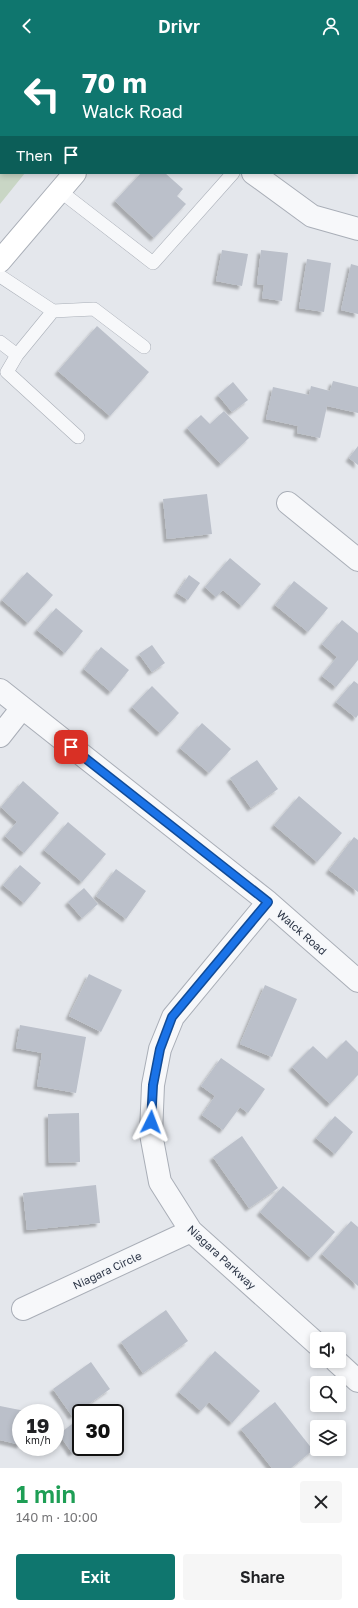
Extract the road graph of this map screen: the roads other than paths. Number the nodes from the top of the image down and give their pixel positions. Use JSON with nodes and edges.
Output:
{"nodes":[{"id":1,"x":74,"y":174,"type":"edge"},
{"id":2,"x":232,"y":174,"type":"edge"},
{"id":3,"x":254,"y":174,"type":"edge"},
{"id":4,"x":60,"y":191,"type":"junction"},
{"id":5,"x":358,"y":229,"type":"edge"},
{"id":6,"x":0,"y":262,"type":"edge"},
{"id":7,"x":0,"y":276,"type":"edge"},
{"id":8,"x":53,"y":311,"type":"junction"},
{"id":9,"x":0,"y":342,"type":"edge"},
{"id":10,"x":144,"y":347,"type":"dead end"},
{"id":11,"x":17,"y":355,"type":"junction"},
{"id":12,"x":78,"y":437,"type":"dead end"},
{"id":13,"x":288,"y":503,"type":"dead end"},
{"id":14,"x":358,"y":560,"type":"edge"},
{"id":15,"x":0,"y":690,"type":"edge"},
{"id":16,"x":22,"y":708,"type":"junction"},
{"id":17,"x":0,"y":736,"type":"edge"},
{"id":18,"x":268,"y":902,"type":"junction"},
{"id":19,"x":358,"y":981,"type":"edge"},
{"id":20,"x":191,"y":1231,"type":"junction"},
{"id":21,"x":23,"y":1309,"type":"dead end"},
{"id":22,"x":310,"y":1338,"type":"edge"},
{"id":23,"x":344,"y":1368,"type":"edge"},
{"id":24,"x":358,"y":1381,"type":"edge"}],
"edges":[{"from":1,"to":4,"type":"street"},
{"from":2,"to":4,"type":"lane"},
{"from":3,"to":5,"type":"street"},
{"from":4,"to":6,"type":"street"},
{"from":7,"to":8,"type":"lane"},
{"from":8,"to":10,"type":"lane"},
{"from":8,"to":11,"type":"lane"},
{"from":9,"to":11,"type":"lane"},
{"from":11,"to":12,"type":"lane"},
{"from":13,"to":14,"type":"street"},
{"from":15,"to":16,"type":"street","name":"Walck Road"},
{"from":16,"to":17,"type":"street"},
{"from":16,"to":18,"type":"street","name":"Walck Road"},
{"from":18,"to":19,"type":"street","name":"Walck Road"},
{"from":18,"to":20,"type":"street","name":"Niagara Parkway"},
{"from":20,"to":21,"type":"street","name":"Niagara Circle"},
{"from":20,"to":22,"type":"street","name":"Niagara Parkway"},
{"from":23,"to":24,"type":"street"}]}
